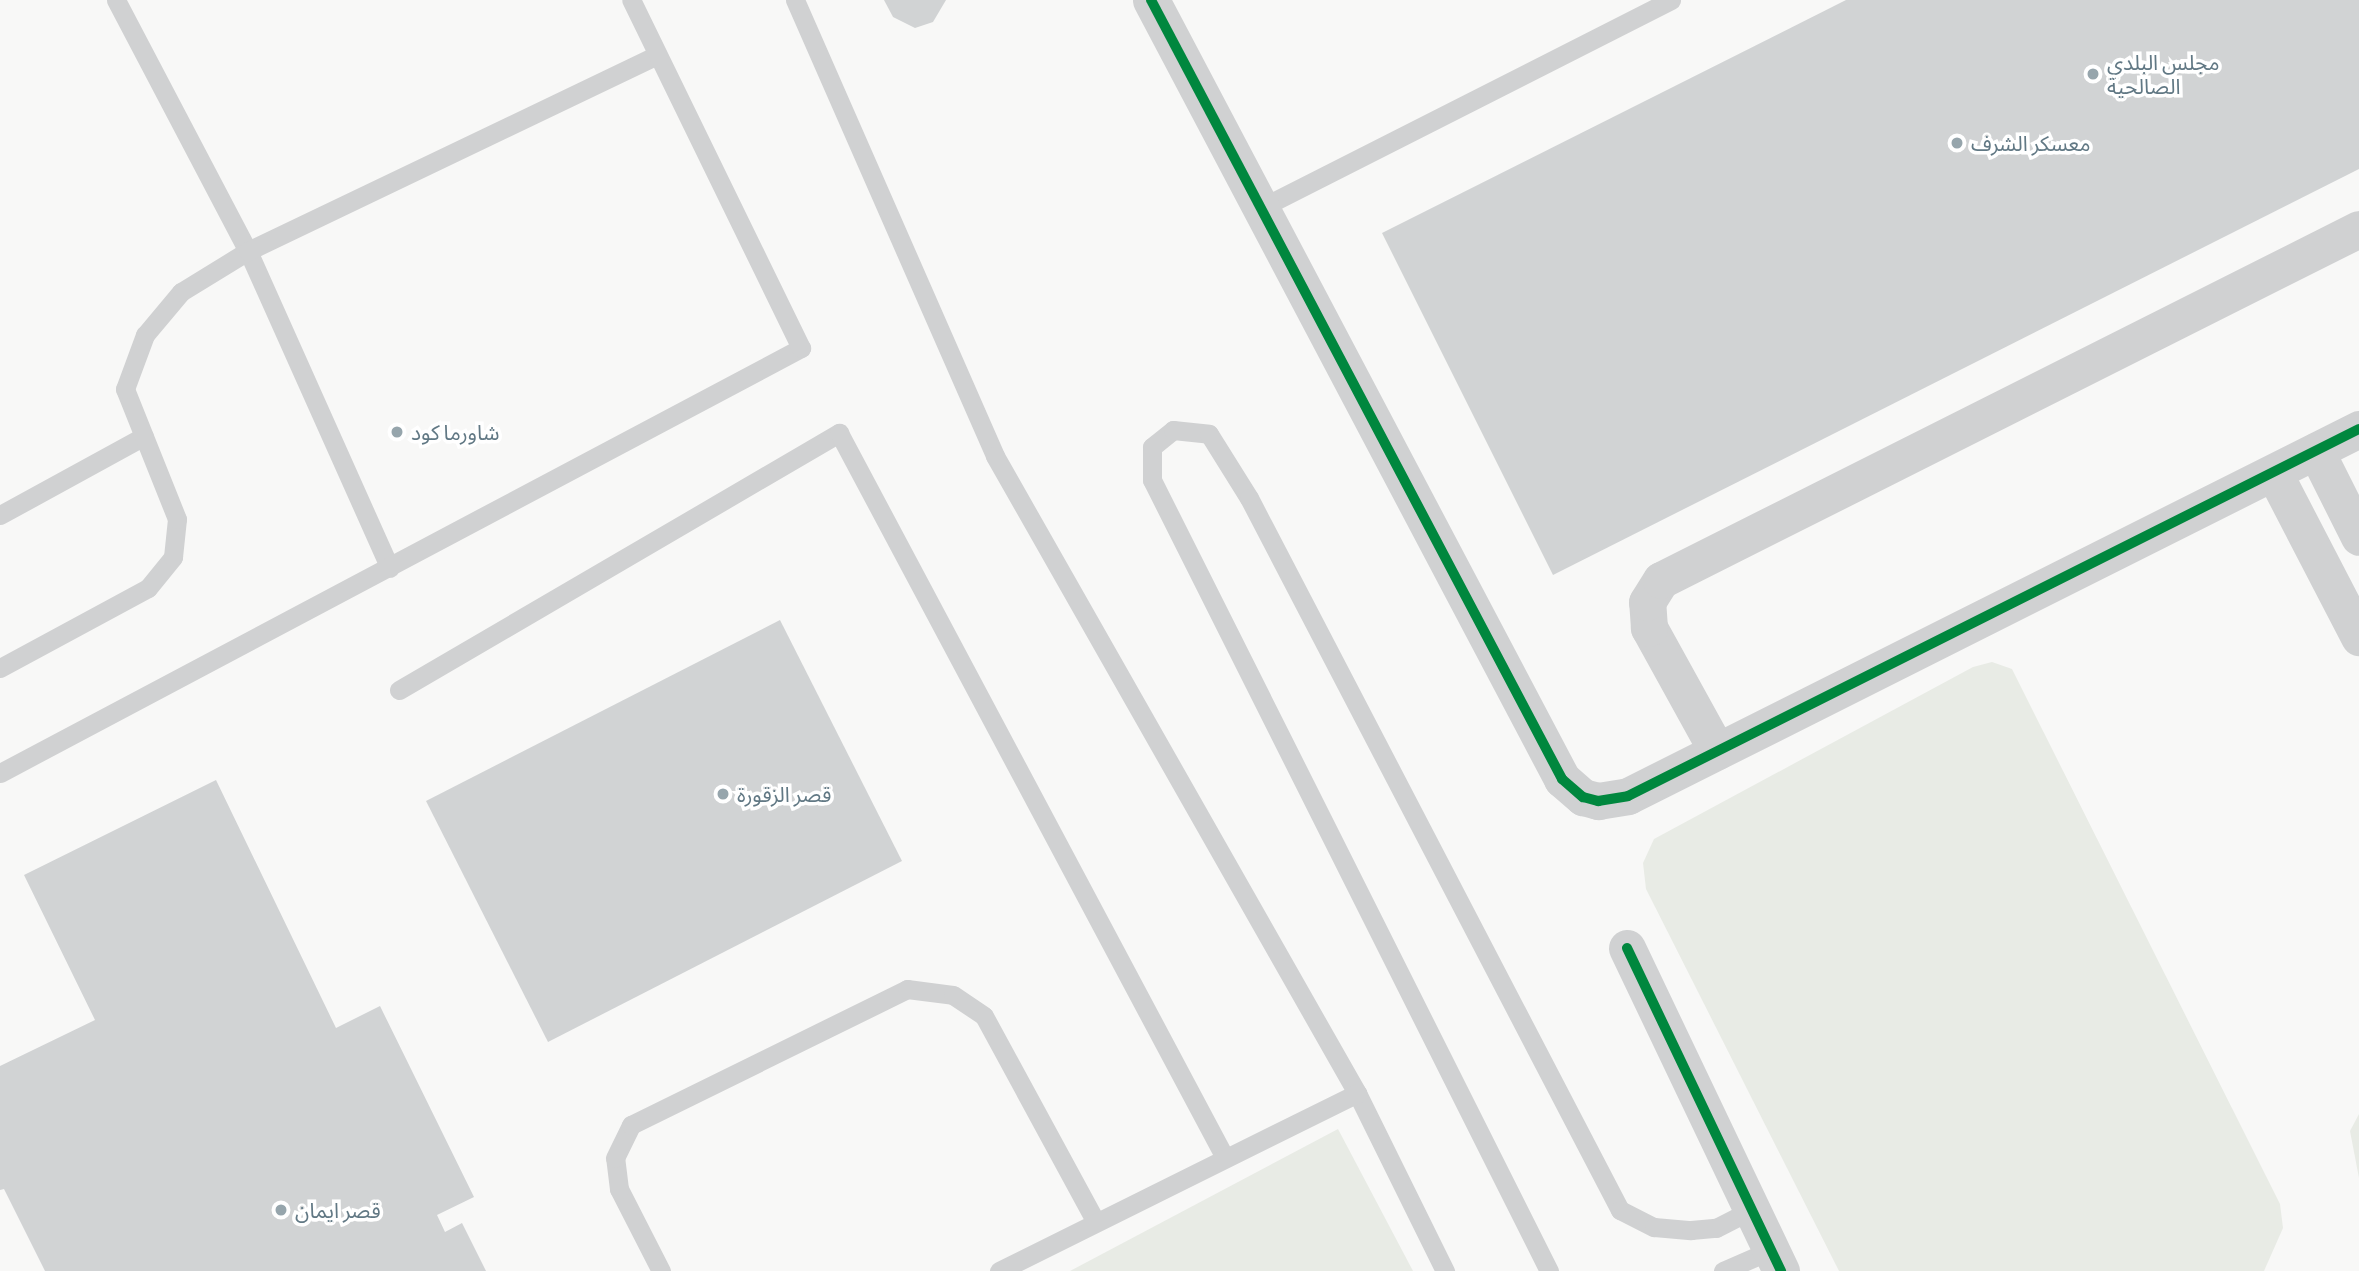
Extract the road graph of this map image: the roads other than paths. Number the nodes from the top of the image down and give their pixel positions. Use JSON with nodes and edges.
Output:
{"nodes":[{"id":1,"x":116,"y":0,"type":"edge"},
{"id":2,"x":631,"y":0,"type":"edge"},
{"id":3,"x":795,"y":0,"type":"edge"},
{"id":4,"x":1151,"y":0,"type":"edge"},
{"id":5,"x":1671,"y":0,"type":"edge"},
{"id":6,"x":658,"y":55,"type":"junction"},
{"id":7,"x":1259,"y":209,"type":"junction"},
{"id":8,"x":2359,"y":229,"type":"edge"},
{"id":9,"x":248,"y":251,"type":"junction"},
{"id":10,"x":2359,"y":429,"type":"edge"},
{"id":11,"x":144,"y":436,"type":"junction"},
{"id":12,"x":2316,"y":451,"type":"junction"},
{"id":13,"x":2274,"y":473,"type":"junction"},
{"id":14,"x":0,"y":515,"type":"edge"},
{"id":15,"x":2359,"y":537,"type":"edge"},
{"id":16,"x":390,"y":568,"type":"junction"},
{"id":17,"x":2359,"y":637,"type":"edge"},
{"id":18,"x":0,"y":668,"type":"edge"},
{"id":19,"x":399,"y":690,"type":"dead end"},
{"id":20,"x":1717,"y":751,"type":"junction"},
{"id":21,"x":0,"y":773,"type":"edge"},
{"id":22,"x":1627,"y":948,"type":"dead end"},
{"id":23,"x":1357,"y":1093,"type":"junction"},
{"id":24,"x":1224,"y":1156,"type":"junction"},
{"id":25,"x":1751,"y":1210,"type":"junction"},
{"id":26,"x":1096,"y":1222,"type":"junction"},
{"id":27,"x":1776,"y":1261,"type":"edge"},
{"id":28,"x":661,"y":1271,"type":"edge"},
{"id":29,"x":999,"y":1271,"type":"edge"},
{"id":30,"x":1445,"y":1271,"type":"edge"},
{"id":31,"x":1549,"y":1271,"type":"edge"},
{"id":32,"x":1723,"y":1271,"type":"edge"}],
"edges":[{"from":1,"to":9,"type":"lane"},
{"from":2,"to":6,"type":"lane"},
{"from":3,"to":23,"type":"lane"},
{"from":4,"to":7,"type":"street"},
{"from":5,"to":7,"type":"lane"},
{"from":6,"to":9,"type":"lane"},
{"from":6,"to":16,"type":"lane"},
{"from":7,"to":20,"type":"street"},
{"from":8,"to":20,"type":"street"},
{"from":9,"to":11,"type":"lane"},
{"from":9,"to":16,"type":"lane"},
{"from":10,"to":12,"type":"street"},
{"from":11,"to":14,"type":"lane"},
{"from":11,"to":18,"type":"lane"},
{"from":12,"to":13,"type":"street"},
{"from":12,"to":15,"type":"street"},
{"from":13,"to":17,"type":"street"},
{"from":13,"to":20,"type":"street"},
{"from":16,"to":21,"type":"lane"},
{"from":19,"to":24,"type":"lane"},
{"from":22,"to":25,"type":"street"},
{"from":23,"to":24,"type":"lane"},
{"from":23,"to":30,"type":"lane"},
{"from":24,"to":26,"type":"lane"},
{"from":25,"to":27,"type":"street"},
{"from":25,"to":31,"type":"lane"},
{"from":26,"to":28,"type":"lane"},
{"from":26,"to":29,"type":"lane"},
{"from":27,"to":32,"type":"lane"}]}
